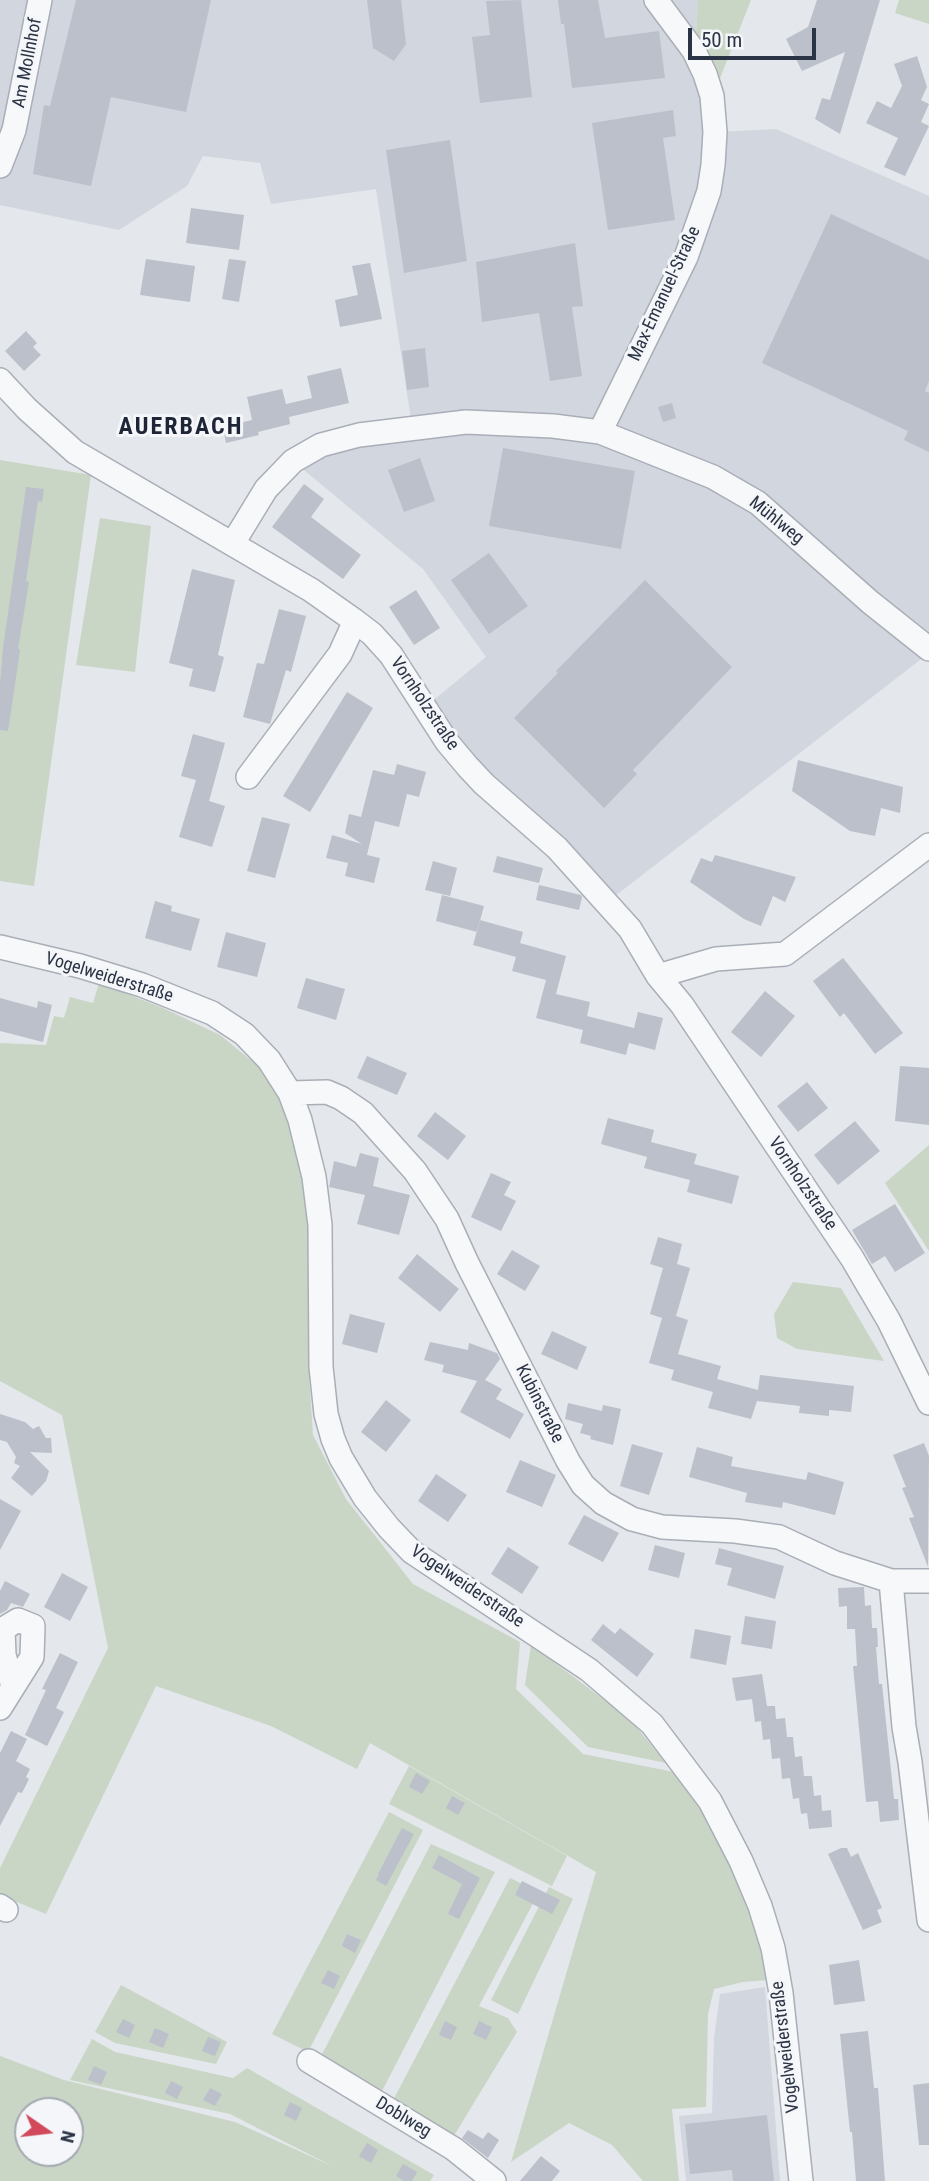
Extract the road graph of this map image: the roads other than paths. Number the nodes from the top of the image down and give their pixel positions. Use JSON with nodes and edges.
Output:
{"nodes":[{"id":1,"x":40,"y":0,"type":"edge"},
{"id":2,"x":656,"y":0,"type":"edge"},
{"id":3,"x":0,"y":166,"type":"edge"},
{"id":4,"x":0,"y":380,"type":"edge"},
{"id":5,"x":600,"y":432,"type":"junction"},
{"id":6,"x":233,"y":543,"type":"junction"},
{"id":7,"x":355,"y":621,"type":"junction"},
{"id":8,"x":929,"y":649,"type":"edge"},
{"id":9,"x":248,"y":777,"type":"dead end"},
{"id":10,"x":929,"y":845,"type":"edge"},
{"id":11,"x":0,"y":947,"type":"edge"},
{"id":12,"x":658,"y":976,"type":"junction"},
{"id":13,"x":290,"y":1093,"type":"junction"},
{"id":14,"x":929,"y":1403,"type":"edge"},
{"id":15,"x":891,"y":1581,"type":"junction"},
{"id":16,"x":929,"y":1581,"type":"edge"},
{"id":17,"x":13,"y":1686,"type":"dead end"},
{"id":18,"x":0,"y":1708,"type":"edge"},
{"id":19,"x":929,"y":1920,"type":"edge"},
{"id":20,"x":309,"y":2061,"type":"dead end"},
{"id":21,"x":494,"y":2181,"type":"edge"},
{"id":22,"x":801,"y":2181,"type":"edge"}],
"edges":[{"from":1,"to":3,"type":"street","name":"Am Mollnhof"},
{"from":2,"to":5,"type":"street","name":"Max-Emanuel-Straße"},
{"from":4,"to":6,"type":"street","name":"Vornholzstraße"},
{"from":5,"to":6,"type":"street","name":"Mühlweg"},
{"from":5,"to":8,"type":"street","name":"Mühlweg"},
{"from":6,"to":7,"type":"street","name":"Vornholzstraße"},
{"from":7,"to":9,"type":"street"},
{"from":7,"to":12,"type":"street","name":"Vornholzstraße"},
{"from":10,"to":12,"type":"street"},
{"from":11,"to":13,"type":"street","name":"Vogelweiderstraße"},
{"from":12,"to":14,"type":"street","name":"Vornholzstraße"},
{"from":13,"to":15,"type":"street","name":"Kubinstraße"},
{"from":13,"to":22,"type":"street","name":"Vogelweiderstraße"},
{"from":15,"to":16,"type":"street","name":"Kubinstraße"},
{"from":15,"to":19,"type":"street"},
{"from":17,"to":18,"type":"street"},
{"from":20,"to":21,"type":"street","name":"Doblweg"}]}
